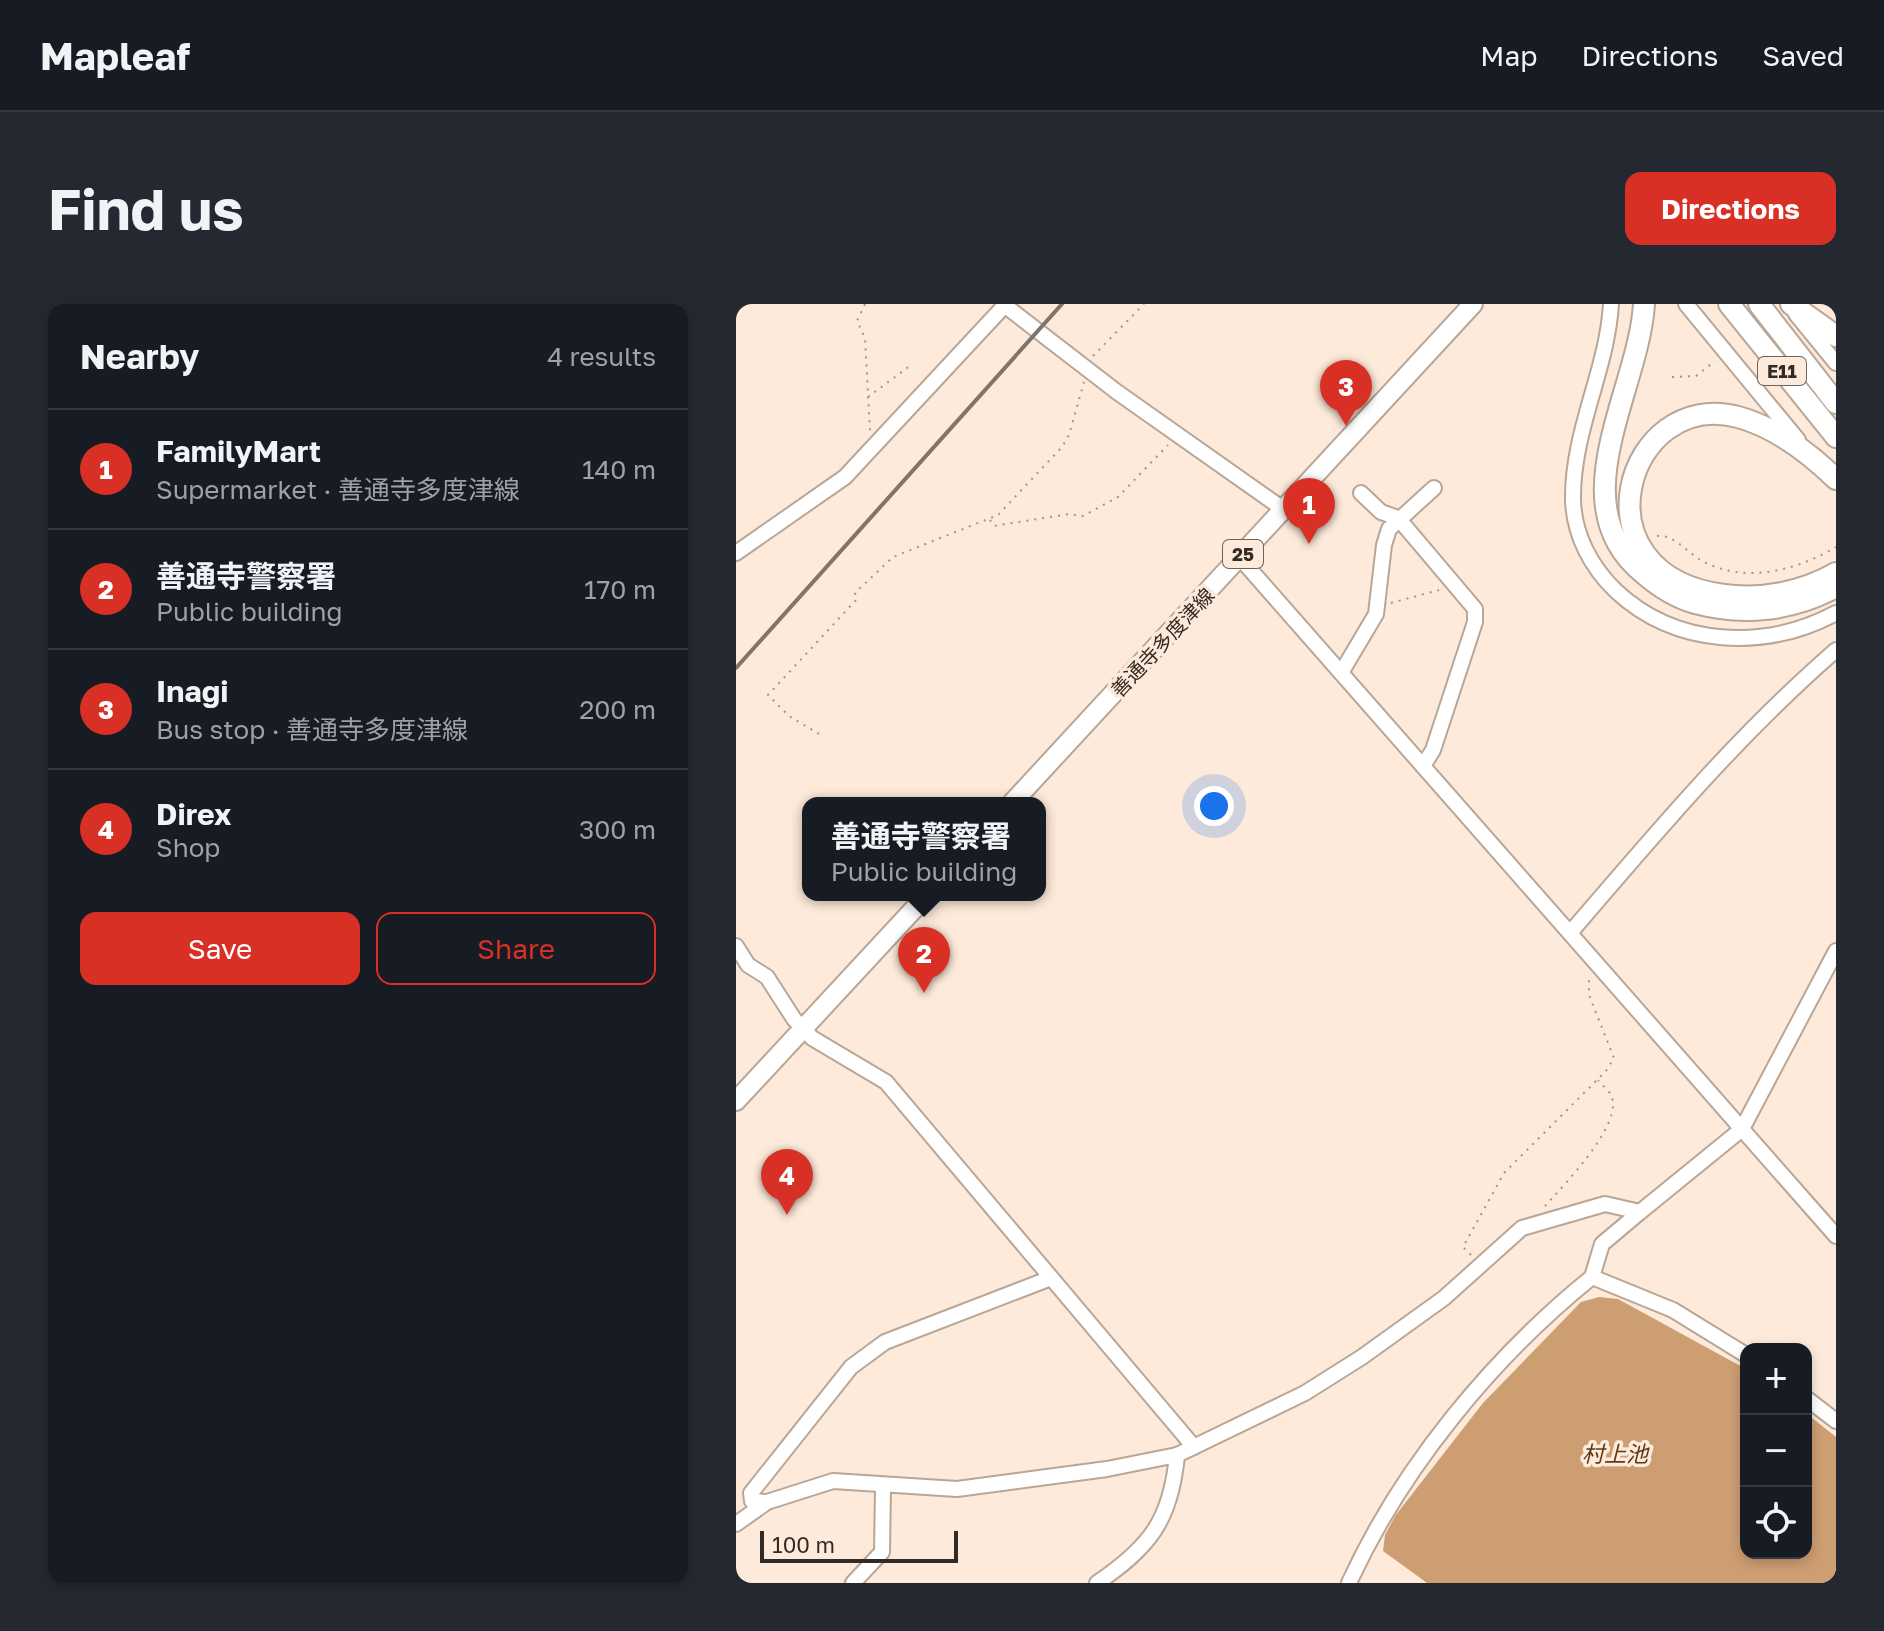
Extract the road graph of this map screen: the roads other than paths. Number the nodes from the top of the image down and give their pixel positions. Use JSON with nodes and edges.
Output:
{"nodes":[{"id":1,"x":1473,"y":304,"type":"edge"},
{"id":2,"x":1611,"y":304,"type":"edge"},
{"id":3,"x":1644,"y":304,"type":"edge"},
{"id":4,"x":1686,"y":304,"type":"edge"},
{"id":5,"x":1729,"y":304,"type":"edge"},
{"id":6,"x":1759,"y":304,"type":"edge"},
{"id":7,"x":1790,"y":304,"type":"edge"},
{"id":8,"x":1005,"y":305,"type":"edge"},
{"id":9,"x":1836,"y":336,"type":"edge"},
{"id":10,"x":1836,"y":363,"type":"edge"},
{"id":11,"x":1836,"y":403,"type":"edge"},
{"id":12,"x":1836,"y":437,"type":"edge"},
{"id":13,"x":1820,"y":463,"type":"junction"},
{"id":14,"x":1836,"y":479,"type":"edge"},
{"id":15,"x":1434,"y":488,"type":"dead end"},
{"id":16,"x":1361,"y":493,"type":"dead end"},
{"id":17,"x":1283,"y":509,"type":"junction"},
{"id":18,"x":1398,"y":518,"type":"junction"},
{"id":19,"x":736,"y":553,"type":"edge"},
{"id":20,"x":1240,"y":558,"type":"junction"},
{"id":21,"x":1836,"y":573,"type":"edge"},
{"id":22,"x":1836,"y":587,"type":"edge"},
{"id":23,"x":1836,"y":613,"type":"edge"},
{"id":24,"x":1836,"y":650,"type":"edge"},
{"id":25,"x":1341,"y":673,"type":"junction"},
{"id":26,"x":1423,"y":766,"type":"junction"},
{"id":27,"x":1018,"y":797,"type":"edge"},
{"id":28,"x":921,"y":901,"type":"edge"},
{"id":29,"x":1570,"y":933,"type":"junction"},
{"id":30,"x":736,"y":946,"type":"edge"},
{"id":31,"x":1836,"y":951,"type":"edge"},
{"id":32,"x":803,"y":1028,"type":"junction"},
{"id":33,"x":736,"y":1101,"type":"edge"},
{"id":34,"x":1742,"y":1129,"type":"junction"},
{"id":35,"x":1640,"y":1212,"type":"junction"},
{"id":36,"x":1836,"y":1236,"type":"edge"},
{"id":37,"x":1592,"y":1277,"type":"junction"},
{"id":38,"x":1051,"y":1278,"type":"junction"},
{"id":39,"x":1740,"y":1351,"type":"edge"},
{"id":40,"x":1812,"y":1403,"type":"edge"},
{"id":41,"x":1836,"y":1421,"type":"edge"},
{"id":42,"x":1194,"y":1447,"type":"junction"},
{"id":43,"x":1177,"y":1455,"type":"junction"},
{"id":44,"x":883,"y":1487,"type":"junction"},
{"id":45,"x":767,"y":1502,"type":"junction"},
{"id":46,"x":736,"y":1524,"type":"edge"},
{"id":47,"x":853,"y":1583,"type":"edge"},
{"id":48,"x":1097,"y":1583,"type":"edge"},
{"id":49,"x":1349,"y":1583,"type":"edge"}],
"edges":[{"from":1,"to":17,"type":"main road","name":"善通寺多度津線","number":"25"},
{"from":2,"to":23,"type":"street"},
{"from":3,"to":22,"type":"highway"},
{"from":4,"to":13,"type":"street"},
{"from":5,"to":12,"type":"highway","number":"E11"},
{"from":6,"to":11,"type":"highway","number":"E11"},
{"from":7,"to":9,"type":"highway"},
{"from":7,"to":10,"type":"street"},
{"from":8,"to":17,"type":"street"},
{"from":8,"to":19,"type":"street"},
{"from":13,"to":14,"type":"highway"},
{"from":13,"to":21,"type":"highway"},
{"from":15,"to":18,"type":"street"},
{"from":16,"to":18,"type":"street"},
{"from":17,"to":20,"type":"main road","name":"善通寺多度津線","number":"25"},
{"from":18,"to":25,"type":"street"},
{"from":18,"to":26,"type":"street"},
{"from":20,"to":25,"type":"street"},
{"from":20,"to":27,"type":"main road","name":"善通寺多度津線","number":"25"},
{"from":24,"to":29,"type":"street"},
{"from":25,"to":26,"type":"street"},
{"from":26,"to":29,"type":"street"},
{"from":28,"to":32,"type":"main road"},
{"from":29,"to":34,"type":"street"},
{"from":30,"to":32,"type":"street"},
{"from":31,"to":34,"type":"street"},
{"from":32,"to":33,"type":"main road"},
{"from":32,"to":38,"type":"street"},
{"from":34,"to":35,"type":"street"},
{"from":34,"to":36,"type":"street"},
{"from":35,"to":37,"type":"street"},
{"from":35,"to":42,"type":"street"},
{"from":37,"to":39,"type":"street"},
{"from":37,"to":49,"type":"street"},
{"from":38,"to":42,"type":"street"},
{"from":38,"to":45,"type":"street"},
{"from":40,"to":41,"type":"street"},
{"from":42,"to":43,"type":"street"},
{"from":43,"to":44,"type":"street"},
{"from":43,"to":48,"type":"street"},
{"from":44,"to":45,"type":"street"},
{"from":44,"to":47,"type":"street"},
{"from":45,"to":46,"type":"street"}]}
